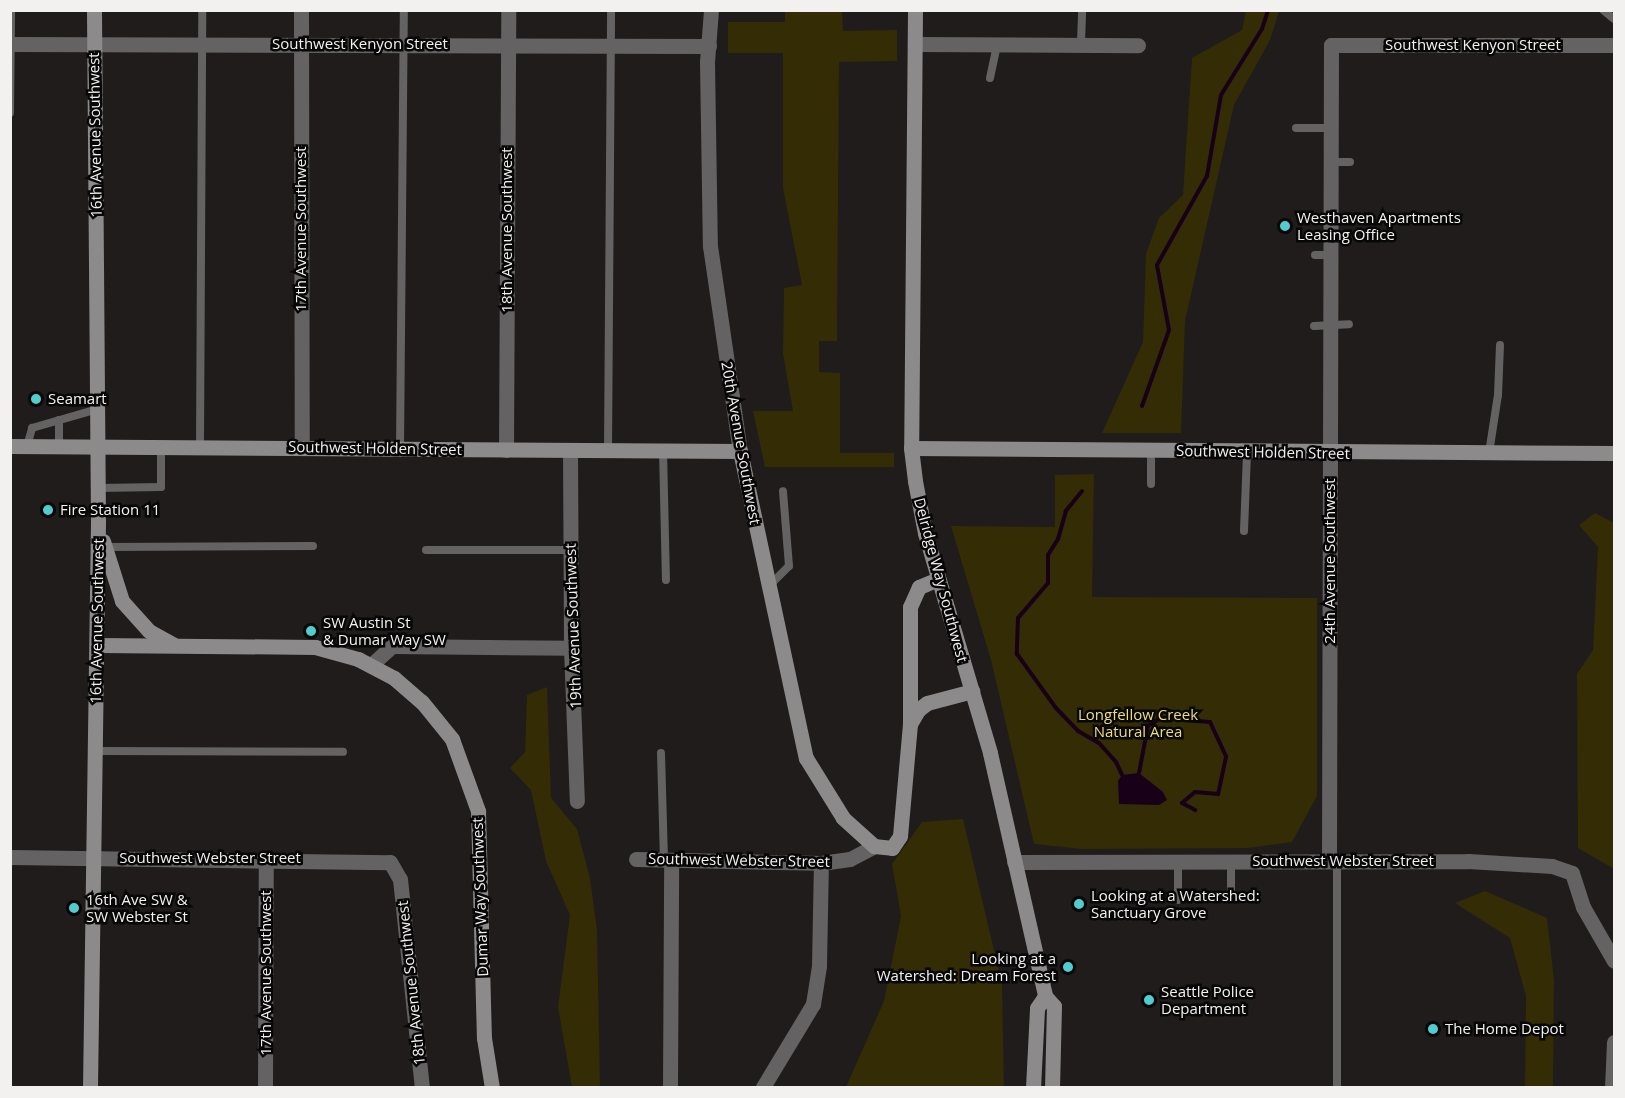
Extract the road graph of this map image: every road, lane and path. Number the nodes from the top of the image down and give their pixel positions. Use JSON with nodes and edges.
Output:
{"nodes":[{"id":1,"x":11,"y":10,"type":"edge"},
{"id":2,"x":94,"y":10,"type":"edge"},
{"id":3,"x":202,"y":10,"type":"edge"},
{"id":4,"x":301,"y":10,"type":"edge"},
{"id":5,"x":404,"y":10,"type":"edge"},
{"id":6,"x":508,"y":10,"type":"edge"},
{"id":7,"x":611,"y":10,"type":"edge"},
{"id":8,"x":711,"y":10,"type":"edge"},
{"id":9,"x":915,"y":10,"type":"edge"},
{"id":10,"x":1082,"y":10,"type":"edge"},
{"id":11,"x":1603,"y":10,"type":"edge"},
{"id":12,"x":1614,"y":20,"type":"edge"},
{"id":13,"x":94,"y":43,"type":"junction"},
{"id":14,"x":202,"y":43,"type":"junction"},
{"id":15,"x":1081,"y":43,"type":"junction"},
{"id":16,"x":11,"y":44,"type":"edge"},
{"id":17,"x":301,"y":44,"type":"junction"},
{"id":18,"x":404,"y":44,"type":"junction"},
{"id":19,"x":508,"y":44,"type":"junction"},
{"id":20,"x":997,"y":44,"type":"junction"},
{"id":21,"x":915,"y":45,"type":"junction"},
{"id":22,"x":1138,"y":45,"type":"dead end"},
{"id":23,"x":1330,"y":45,"type":"joint"},
{"id":24,"x":1614,"y":45,"type":"edge"},
{"id":25,"x":611,"y":46,"type":"junction"},
{"id":26,"x":709,"y":46,"type":"junction"},
{"id":27,"x":990,"y":78,"type":"dead end"},
{"id":28,"x":10,"y":113,"type":"edge"},
{"id":29,"x":1296,"y":128,"type":"dead end"},
{"id":30,"x":1330,"y":128,"type":"junction"},
{"id":31,"x":1330,"y":162,"type":"junction"},
{"id":32,"x":1350,"y":162,"type":"dead end"},
{"id":33,"x":1349,"y":324,"type":"dead end"},
{"id":34,"x":1322,"y":326,"type":"junction"},
{"id":35,"x":1500,"y":345,"type":"dead end"},
{"id":36,"x":98,"y":409,"type":"junction"},
{"id":37,"x":59,"y":420,"type":"junction"},
{"id":38,"x":98,"y":445,"type":"junction"},
{"id":39,"x":10,"y":446,"type":"edge"},
{"id":40,"x":27,"y":446,"type":"junction"},
{"id":41,"x":59,"y":446,"type":"junction"},
{"id":42,"x":160,"y":446,"type":"junction"},
{"id":43,"x":200,"y":446,"type":"junction"},
{"id":44,"x":302,"y":447,"type":"junction"},
{"id":45,"x":911,"y":448,"type":"junction"},
{"id":46,"x":400,"y":449,"type":"junction"},
{"id":47,"x":506,"y":450,"type":"junction"},
{"id":48,"x":570,"y":450,"type":"junction"},
{"id":49,"x":608,"y":450,"type":"junction"},
{"id":50,"x":663,"y":450,"type":"junction"},
{"id":51,"x":740,"y":451,"type":"junction"},
{"id":52,"x":1151,"y":451,"type":"junction"},
{"id":53,"x":1247,"y":452,"type":"junction"},
{"id":54,"x":1331,"y":453,"type":"junction"},
{"id":55,"x":1489,"y":453,"type":"junction"},
{"id":56,"x":1614,"y":453,"type":"edge"},
{"id":57,"x":1151,"y":484,"type":"dead end"},
{"id":58,"x":98,"y":488,"type":"junction"},
{"id":59,"x":783,"y":491,"type":"dead end"},
{"id":60,"x":98,"y":521,"type":"junction"},
{"id":61,"x":1244,"y":531,"type":"dead end"},
{"id":62,"x":105,"y":546,"type":"junction"},
{"id":63,"x":313,"y":546,"type":"dead end"},
{"id":64,"x":426,"y":550,"type":"dead end"},
{"id":65,"x":570,"y":550,"type":"junction"},
{"id":66,"x":938,"y":579,"type":"junction"},
{"id":67,"x":666,"y":580,"type":"dead end"},
{"id":68,"x":768,"y":587,"type":"junction"},
{"id":69,"x":97,"y":645,"type":"junction"},
{"id":70,"x":174,"y":645,"type":"junction"},
{"id":71,"x":571,"y":648,"type":"junction"},
{"id":72,"x":371,"y":665,"type":"junction"},
{"id":73,"x":972,"y":691,"type":"junction"},
{"id":74,"x":910,"y":723,"type":"junction"},
{"id":75,"x":95,"y":751,"type":"junction"},
{"id":76,"x":343,"y":752,"type":"dead end"},
{"id":77,"x":662,"y":753,"type":"dead end"},
{"id":78,"x":577,"y":801,"type":"dead end"},
{"id":79,"x":874,"y":846,"type":"junction"},
{"id":80,"x":10,"y":857,"type":"edge"},
{"id":81,"x":93,"y":857,"type":"junction"},
{"id":82,"x":266,"y":858,"type":"junction"},
{"id":83,"x":636,"y":859,"type":"dead end"},
{"id":84,"x":668,"y":860,"type":"junction"},
{"id":85,"x":1014,"y":861,"type":"junction"},
{"id":86,"x":1178,"y":861,"type":"junction"},
{"id":87,"x":1232,"y":861,"type":"junction"},
{"id":88,"x":1333,"y":861,"type":"junction"},
{"id":89,"x":821,"y":863,"type":"junction"},
{"id":90,"x":400,"y":879,"type":"joint"},
{"id":91,"x":1232,"y":893,"type":"dead end"},
{"id":92,"x":1178,"y":900,"type":"dead end"},
{"id":93,"x":1614,"y":961,"type":"edge"},
{"id":94,"x":1045,"y":996,"type":"junction"},
{"id":95,"x":1614,"y":1042,"type":"edge"},
{"id":96,"x":1036,"y":1066,"type":"junction"},
{"id":97,"x":764,"y":1087,"type":"edge"},
{"id":98,"x":90,"y":1088,"type":"edge"},
{"id":99,"x":265,"y":1088,"type":"edge"},
{"id":100,"x":422,"y":1088,"type":"edge"},
{"id":101,"x":492,"y":1088,"type":"edge"},
{"id":102,"x":670,"y":1088,"type":"edge"},
{"id":103,"x":1033,"y":1088,"type":"edge"},
{"id":104,"x":1050,"y":1088,"type":"edge"},
{"id":105,"x":1337,"y":1088,"type":"edge"},
{"id":106,"x":1612,"y":1088,"type":"edge"}],
"edges":[{"from":1,"to":16,"type":"lane"},
{"from":2,"to":13,"type":"street","name":"16th Avenue Southwest"},
{"from":3,"to":14,"type":"lane"},
{"from":4,"to":17,"type":"street","name":"17th Avenue Southwest"},
{"from":5,"to":18,"type":"lane"},
{"from":6,"to":19,"type":"street","name":"18th Avenue Southwest"},
{"from":7,"to":25,"type":"lane"},
{"from":8,"to":26,"type":"street","name":"20th Avenue Southwest"},
{"from":9,"to":21,"type":"street","name":"Delridge Way Southwest"},
{"from":10,"to":15,"type":"lane"},
{"from":11,"to":12,"type":"lane"},
{"from":13,"to":14,"type":"street","name":"Southwest Kenyon Street"},
{"from":13,"to":16,"type":"street","name":"Southwest Kenyon Street"},
{"from":13,"to":36,"type":"street","name":"16th Avenue Southwest"},
{"from":14,"to":17,"type":"street","name":"Southwest Kenyon Street"},
{"from":14,"to":43,"type":"lane"},
{"from":15,"to":20,"type":"street"},
{"from":15,"to":22,"type":"street"},
{"from":16,"to":28,"type":"lane"},
{"from":17,"to":18,"type":"street","name":"Southwest Kenyon Street"},
{"from":17,"to":44,"type":"street","name":"17th Avenue Southwest"},
{"from":18,"to":19,"type":"street","name":"Southwest Kenyon Street"},
{"from":18,"to":46,"type":"lane"},
{"from":19,"to":25,"type":"street","name":"Southwest Kenyon Street"},
{"from":19,"to":47,"type":"street","name":"18th Avenue Southwest"},
{"from":20,"to":21,"type":"street"},
{"from":20,"to":27,"type":"lane"},
{"from":21,"to":45,"type":"street","name":"Delridge Way Southwest"},
{"from":23,"to":24,"type":"street","name":"Southwest Kenyon Street"},
{"from":23,"to":30,"type":"street","name":"24th Avenue Southwest"},
{"from":25,"to":26,"type":"street","name":"Southwest Kenyon Street"},
{"from":25,"to":49,"type":"lane"},
{"from":26,"to":51,"type":"street","name":"20th Avenue Southwest"},
{"from":29,"to":30,"type":"lane"},
{"from":30,"to":31,"type":"street","name":"24th Avenue Southwest"},
{"from":31,"to":32,"type":"lane"},
{"from":31,"to":34,"type":"street","name":"24th Avenue Southwest"},
{"from":33,"to":34,"type":"lane"},
{"from":34,"to":54,"type":"street","name":"24th Avenue Southwest"},
{"from":35,"to":55,"type":"lane"},
{"from":36,"to":37,"type":"lane"},
{"from":36,"to":38,"type":"street","name":"16th Avenue Southwest"},
{"from":37,"to":40,"type":"lane"},
{"from":37,"to":41,"type":"lane"},
{"from":38,"to":41,"type":"street","name":"Southwest Holden Street"},
{"from":38,"to":42,"type":"street","name":"Southwest Holden Street"},
{"from":38,"to":58,"type":"street","name":"16th Avenue Southwest"},
{"from":39,"to":40,"type":"street","name":"Southwest Holden Street"},
{"from":40,"to":41,"type":"street","name":"Southwest Holden Street"},
{"from":42,"to":43,"type":"street","name":"Southwest Holden Street"},
{"from":42,"to":58,"type":"lane"},
{"from":43,"to":44,"type":"street","name":"Southwest Holden Street"},
{"from":44,"to":46,"type":"street","name":"Southwest Holden Street"},
{"from":45,"to":52,"type":"street","name":"Southwest Holden Street"},
{"from":45,"to":66,"type":"street","name":"Delridge Way Southwest"},
{"from":46,"to":47,"type":"street","name":"Southwest Holden Street"},
{"from":47,"to":48,"type":"street","name":"Southwest Holden Street"},
{"from":48,"to":49,"type":"street","name":"Southwest Holden Street"},
{"from":48,"to":65,"type":"street","name":"19th Avenue Southwest"},
{"from":49,"to":50,"type":"street","name":"Southwest Holden Street"},
{"from":50,"to":51,"type":"street","name":"Southwest Holden Street"},
{"from":50,"to":67,"type":"lane"},
{"from":51,"to":68,"type":"street","name":"20th Avenue Southwest"},
{"from":52,"to":53,"type":"street","name":"Southwest Holden Street"},
{"from":52,"to":57,"type":"lane"},
{"from":53,"to":54,"type":"street","name":"Southwest Holden Street"},
{"from":53,"to":61,"type":"lane"},
{"from":54,"to":55,"type":"street","name":"Southwest Holden Street"},
{"from":54,"to":88,"type":"street","name":"24th Avenue Southwest"},
{"from":55,"to":56,"type":"street","name":"Southwest Holden Street"},
{"from":58,"to":60,"type":"street","name":"16th Avenue Southwest"},
{"from":59,"to":68,"type":"lane"},
{"from":60,"to":62,"type":"street"},
{"from":60,"to":69,"type":"street","name":"16th Avenue Southwest"},
{"from":62,"to":63,"type":"lane"},
{"from":62,"to":70,"type":"street"},
{"from":64,"to":65,"type":"lane"},
{"from":65,"to":71,"type":"street","name":"19th Avenue Southwest"},
{"from":66,"to":73,"type":"street","name":"Delridge Way Southwest"},
{"from":66,"to":74,"type":"street"},
{"from":68,"to":79,"type":"street","name":"20th Avenue Southwest"},
{"from":69,"to":70,"type":"street","name":"Dumar Way Southwest"},
{"from":69,"to":75,"type":"street","name":"16th Avenue Southwest"},
{"from":70,"to":72,"type":"street","name":"Dumar Way Southwest"},
{"from":71,"to":72,"type":"street"},
{"from":71,"to":78,"type":"street","name":"19th Avenue Southwest"},
{"from":72,"to":101,"type":"street","name":"Dumar Way Southwest"},
{"from":73,"to":74,"type":"street"},
{"from":73,"to":85,"type":"street","name":"Delridge Way Southwest"},
{"from":74,"to":79,"type":"street"},
{"from":75,"to":76,"type":"lane"},
{"from":75,"to":81,"type":"street","name":"16th Avenue Southwest"},
{"from":77,"to":84,"type":"lane"},
{"from":79,"to":89,"type":"street","name":"Southwest Webster Street"},
{"from":80,"to":81,"type":"street","name":"Southwest Webster Street"},
{"from":81,"to":82,"type":"street","name":"Southwest Webster Street"},
{"from":81,"to":98,"type":"street","name":"16th Avenue Southwest"},
{"from":82,"to":90,"type":"street","name":"Southwest Webster Street"},
{"from":82,"to":99,"type":"street","name":"17th Avenue Southwest"},
{"from":83,"to":84,"type":"street","name":"Southwest Webster Street"},
{"from":84,"to":89,"type":"street","name":"Southwest Webster Street"},
{"from":84,"to":102,"type":"street"},
{"from":85,"to":86,"type":"street","name":"Southwest Webster Street"},
{"from":85,"to":94,"type":"street","name":"Delridge Way Southwest"},
{"from":86,"to":87,"type":"street","name":"Southwest Webster Street"},
{"from":86,"to":92,"type":"lane"},
{"from":87,"to":88,"type":"street","name":"Southwest Webster Street"},
{"from":87,"to":91,"type":"lane"},
{"from":88,"to":93,"type":"street","name":"Southwest Webster Street"},
{"from":88,"to":105,"type":"lane"},
{"from":89,"to":97,"type":"street"},
{"from":90,"to":100,"type":"street","name":"18th Avenue Southwest"},
{"from":94,"to":96,"type":"street","name":"Delridge Way Southwest"},
{"from":94,"to":104,"type":"street","name":"Delridge Way Southwest"},
{"from":95,"to":106,"type":"street"},
{"from":96,"to":103,"type":"street","name":"Delridge Way Southwest"},
{"from":96,"to":104,"type":"street"}]}
